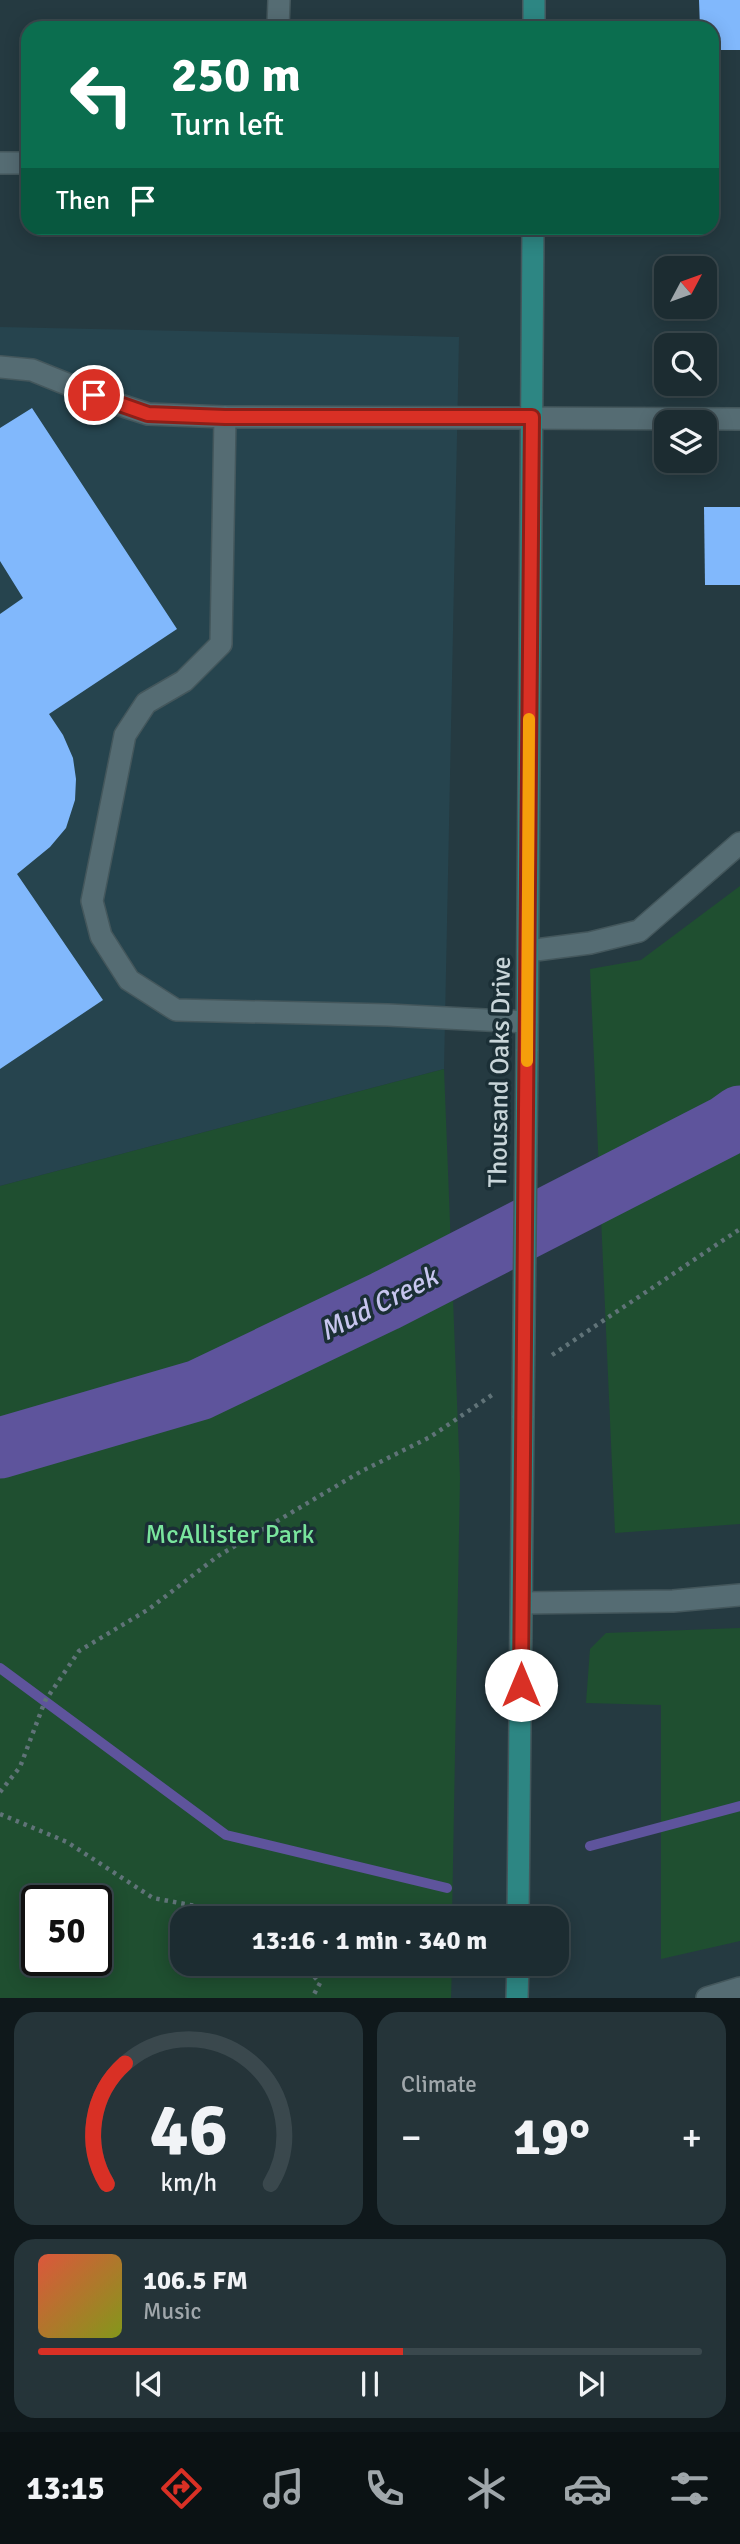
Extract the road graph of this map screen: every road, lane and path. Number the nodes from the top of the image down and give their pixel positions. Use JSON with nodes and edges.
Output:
{"nodes":[{"id":1,"x":279,"y":0,"type":"edge"},
{"id":2,"x":534,"y":0,"type":"edge"},
{"id":3,"x":278,"y":21,"type":"edge"},
{"id":4,"x":534,"y":21,"type":"edge"},
{"id":5,"x":0,"y":163,"type":"edge"},
{"id":6,"x":21,"y":163,"type":"edge"},
{"id":7,"x":533,"y":235,"type":"edge"},
{"id":8,"x":0,"y":367,"type":"edge"},
{"id":9,"x":225,"y":417,"type":"junction"},
{"id":10,"x":532,"y":417,"type":"junction"},
{"id":11,"x":740,"y":419,"type":"edge"},
{"id":12,"x":740,"y":843,"type":"edge"},
{"id":13,"x":528,"y":951,"type":"junction"},
{"id":14,"x":527,"y":1022,"type":"junction"},
{"id":15,"x":740,"y":1229,"type":"edge"},
{"id":16,"x":545,"y":1360,"type":"dead end"},
{"id":17,"x":499,"y":1391,"type":"dead end"},
{"id":18,"x":740,"y":1595,"type":"edge"},
{"id":19,"x":522,"y":1603,"type":"junction"},
{"id":20,"x":0,"y":1792,"type":"edge"},
{"id":21,"x":0,"y":1814,"type":"edge"},
{"id":22,"x":196,"y":1906,"type":"edge"},
{"id":23,"x":518,"y":1906,"type":"edge"},
{"id":24,"x":314,"y":1976,"type":"edge"},
{"id":25,"x":518,"y":1976,"type":"edge"},
{"id":26,"x":740,"y":1989,"type":"edge"},
{"id":27,"x":312,"y":1998,"type":"edge"},
{"id":28,"x":517,"y":1998,"type":"edge"},
{"id":29,"x":707,"y":1998,"type":"edge"}],
"edges":[{"from":1,"to":3,"type":"street"},
{"from":2,"to":4,"type":"main road"},
{"from":5,"to":6,"type":"street"},
{"from":7,"to":10,"type":"main road","name":"Thousand Oaks Drive"},
{"from":8,"to":9,"type":"street"},
{"from":9,"to":10,"type":"street"},
{"from":9,"to":14,"type":"street"},
{"from":10,"to":11,"type":"street"},
{"from":10,"to":13,"type":"main road","name":"Thousand Oaks Drive"},
{"from":12,"to":13,"type":"street"},
{"from":13,"to":14,"type":"main road","name":"Thousand Oaks Drive"},
{"from":14,"to":19,"type":"main road","name":"Thousand Oaks Drive","bridge":true},
{"from":15,"to":16,"type":"path"},
{"from":17,"to":20,"type":"path"},
{"from":18,"to":19,"type":"street"},
{"from":19,"to":23,"type":"main road","name":"Thousand Oaks Drive"},
{"from":21,"to":22,"type":"path"},
{"from":24,"to":27,"type":"path"},
{"from":25,"to":28,"type":"main road"},
{"from":26,"to":29,"type":"street"}]}
